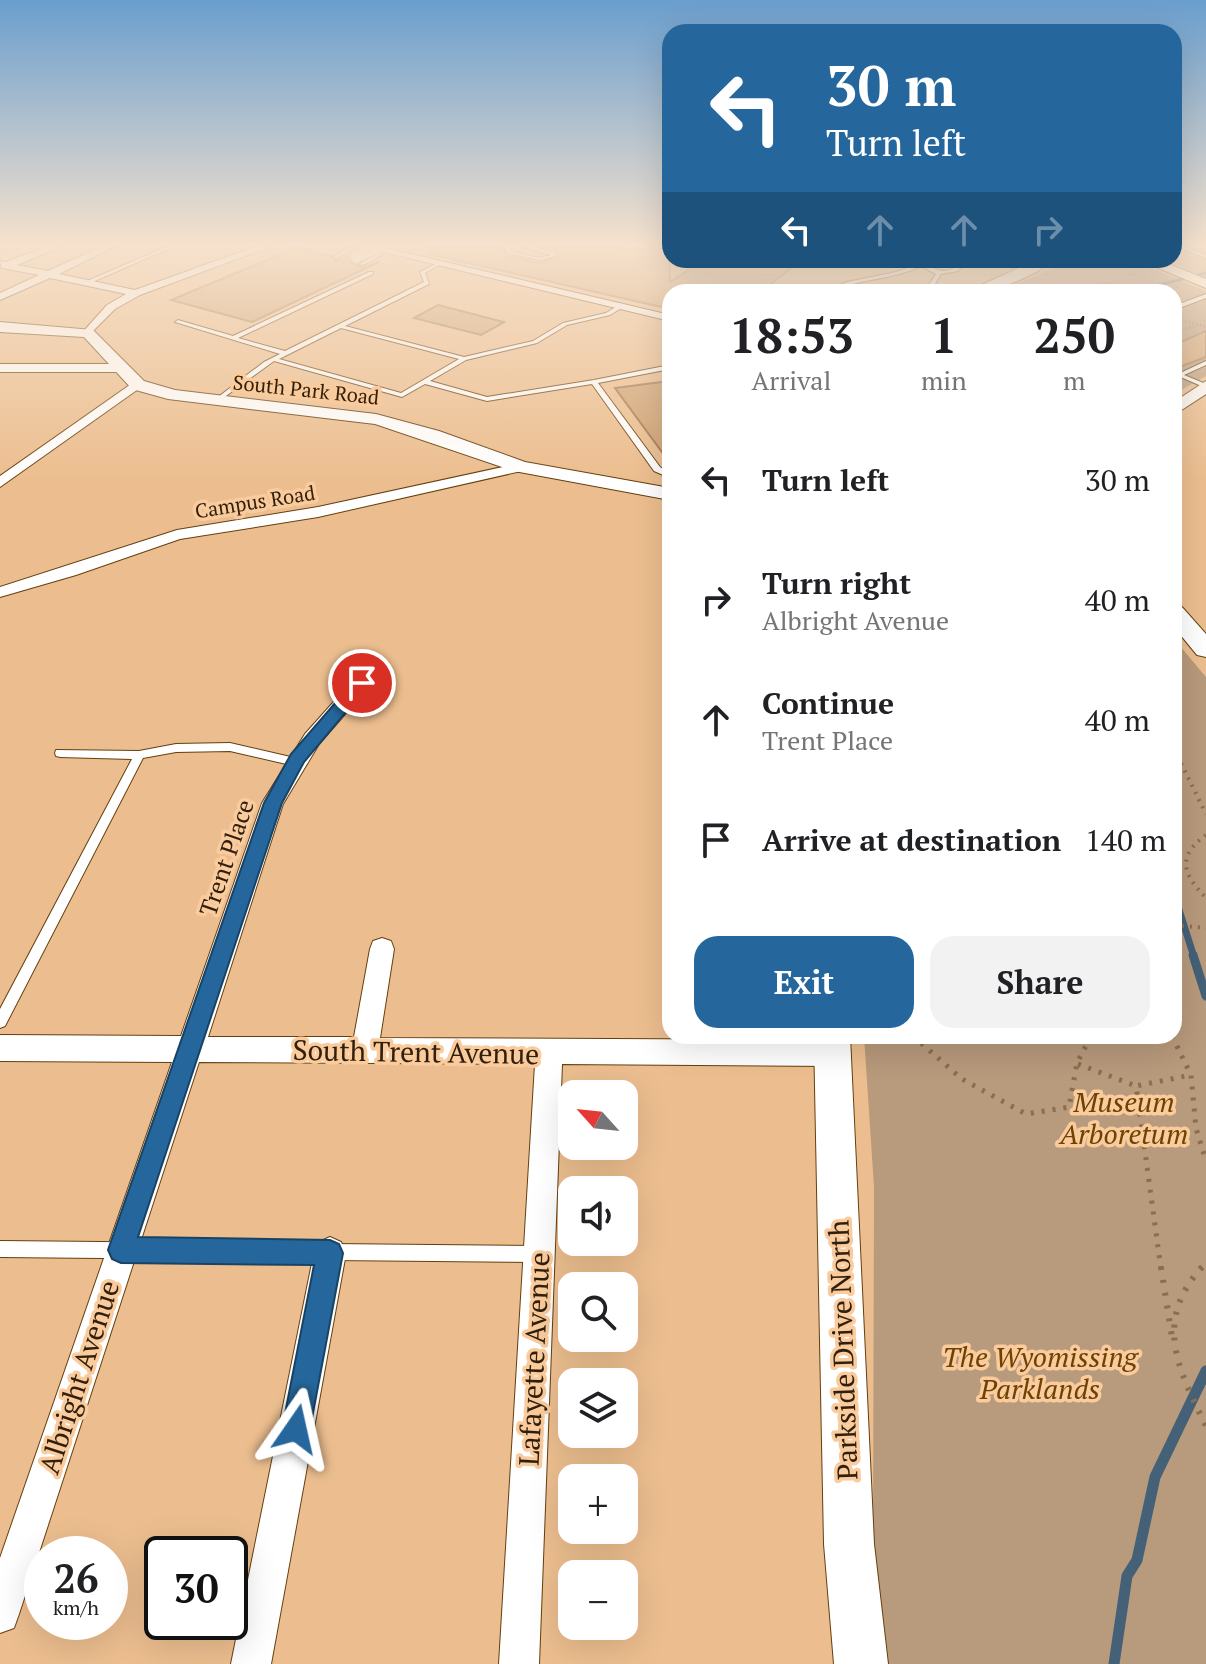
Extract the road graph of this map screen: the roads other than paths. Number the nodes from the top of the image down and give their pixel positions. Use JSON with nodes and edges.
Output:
{"nodes":[{"id":1,"x":96,"y":324,"type":"edge"},
{"id":2,"x":184,"y":324,"type":"edge"},
{"id":3,"x":263,"y":324,"type":"edge"},
{"id":4,"x":344,"y":324,"type":"edge"},
{"id":5,"x":566,"y":324,"type":"edge"},
{"id":6,"x":339,"y":326,"type":"junction"},
{"id":7,"x":0,"y":327,"type":"edge"},
{"id":8,"x":88,"y":333,"type":"junction"},
{"id":9,"x":233,"y":338,"type":"junction"},
{"id":10,"x":285,"y":353,"type":"junction"},
{"id":11,"x":273,"y":359,"type":"junction"},
{"id":12,"x":464,"y":359,"type":"junction"},
{"id":13,"x":1206,"y":363,"type":"edge"},
{"id":14,"x":0,"y":368,"type":"edge"},
{"id":15,"x":122,"y":368,"type":"junction"},
{"id":16,"x":662,"y":369,"type":"edge"},
{"id":17,"x":1182,"y":374,"type":"edge"},
{"id":18,"x":1182,"y":376,"type":"edge"},
{"id":19,"x":425,"y":382,"type":"junction"},
{"id":20,"x":594,"y":382,"type":"junction"},
{"id":21,"x":138,"y":385,"type":"junction"},
{"id":22,"x":1206,"y":386,"type":"edge"},
{"id":23,"x":215,"y":402,"type":"junction"},
{"id":24,"x":1182,"y":404,"type":"edge"},
{"id":25,"x":521,"y":467,"type":"junction"},
{"id":26,"x":662,"y":472,"type":"edge"},
{"id":27,"x":0,"y":483,"type":"edge"},
{"id":28,"x":662,"y":493,"type":"edge"},
{"id":29,"x":0,"y":592,"type":"edge"},
{"id":30,"x":1182,"y":621,"type":"edge"},
{"id":31,"x":1206,"y":649,"type":"edge"},
{"id":32,"x":378,"y":664,"type":"dead end"},
{"id":33,"x":60,"y":753,"type":"dead end"},
{"id":34,"x":139,"y":755,"type":"junction"},
{"id":35,"x":295,"y":762,"type":"junction"},
{"id":36,"x":382,"y":949,"type":"dead end"},
{"id":37,"x":0,"y":1022,"type":"edge"},
{"id":38,"x":832,"y":1044,"type":"edge"},
{"id":39,"x":0,"y":1048,"type":"edge"},
{"id":40,"x":188,"y":1050,"type":"junction"},
{"id":41,"x":365,"y":1051,"type":"junction"},
{"id":42,"x":549,"y":1053,"type":"junction"},
{"id":43,"x":0,"y":1249,"type":"edge"},
{"id":44,"x":121,"y":1250,"type":"junction"},
{"id":45,"x":330,"y":1253,"type":"junction"},
{"id":46,"x":539,"y":1254,"type":"junction"},
{"id":47,"x":0,"y":1614,"type":"edge"},
{"id":48,"x":251,"y":1664,"type":"edge"},
{"id":49,"x":519,"y":1664,"type":"edge"},
{"id":50,"x":861,"y":1664,"type":"edge"}],
"edges":[{"from":1,"to":8,"type":"street"},
{"from":2,"to":9,"type":"lane"},
{"from":3,"to":9,"type":"lane"},
{"from":4,"to":6,"type":"lane"},
{"from":5,"to":12,"type":"lane"},
{"from":6,"to":10,"type":"lane"},
{"from":6,"to":12,"type":"lane"},
{"from":7,"to":8,"type":"street"},
{"from":8,"to":15,"type":"street"},
{"from":9,"to":10,"type":"lane"},
{"from":10,"to":11,"type":"lane"},
{"from":11,"to":19,"type":"lane"},
{"from":11,"to":23,"type":"lane"},
{"from":12,"to":19,"type":"lane"},
{"from":13,"to":17,"type":"lane"},
{"from":14,"to":15,"type":"street"},
{"from":15,"to":21,"type":"street"},
{"from":16,"to":20,"type":"lane"},
{"from":18,"to":22,"type":"lane"},
{"from":19,"to":20,"type":"lane"},
{"from":20,"to":26,"type":"lane"},
{"from":21,"to":23,"type":"street","name":"South Park Road"},
{"from":21,"to":27,"type":"street"},
{"from":22,"to":24,"type":"street"},
{"from":23,"to":25,"type":"street","name":"South Park Road"},
{"from":25,"to":28,"type":"street","name":"South Park Road"},
{"from":25,"to":29,"type":"street","name":"Campus Road"},
{"from":30,"to":31,"type":"street"},
{"from":32,"to":35,"type":"street","name":"Trent Place"},
{"from":33,"to":34,"type":"lane"},
{"from":34,"to":35,"type":"lane"},
{"from":34,"to":37,"type":"lane"},
{"from":35,"to":40,"type":"street","name":"Trent Place"},
{"from":36,"to":41,"type":"street"},
{"from":38,"to":42,"type":"street","name":"South Trent Avenue"},
{"from":38,"to":50,"type":"street","name":"Parkside Drive North"},
{"from":39,"to":40,"type":"street","name":"South Trent Avenue"},
{"from":40,"to":41,"type":"street","name":"South Trent Avenue"},
{"from":40,"to":44,"type":"street","name":"Albright Avenue"},
{"from":41,"to":42,"type":"street","name":"South Trent Avenue"},
{"from":42,"to":46,"type":"street","name":"Lafayette Avenue"},
{"from":43,"to":44,"type":"lane"},
{"from":44,"to":45,"type":"lane"},
{"from":44,"to":47,"type":"street","name":"Albright Avenue"},
{"from":45,"to":46,"type":"lane"},
{"from":45,"to":48,"type":"street"},
{"from":46,"to":49,"type":"street","name":"Lafayette Avenue"}]}
